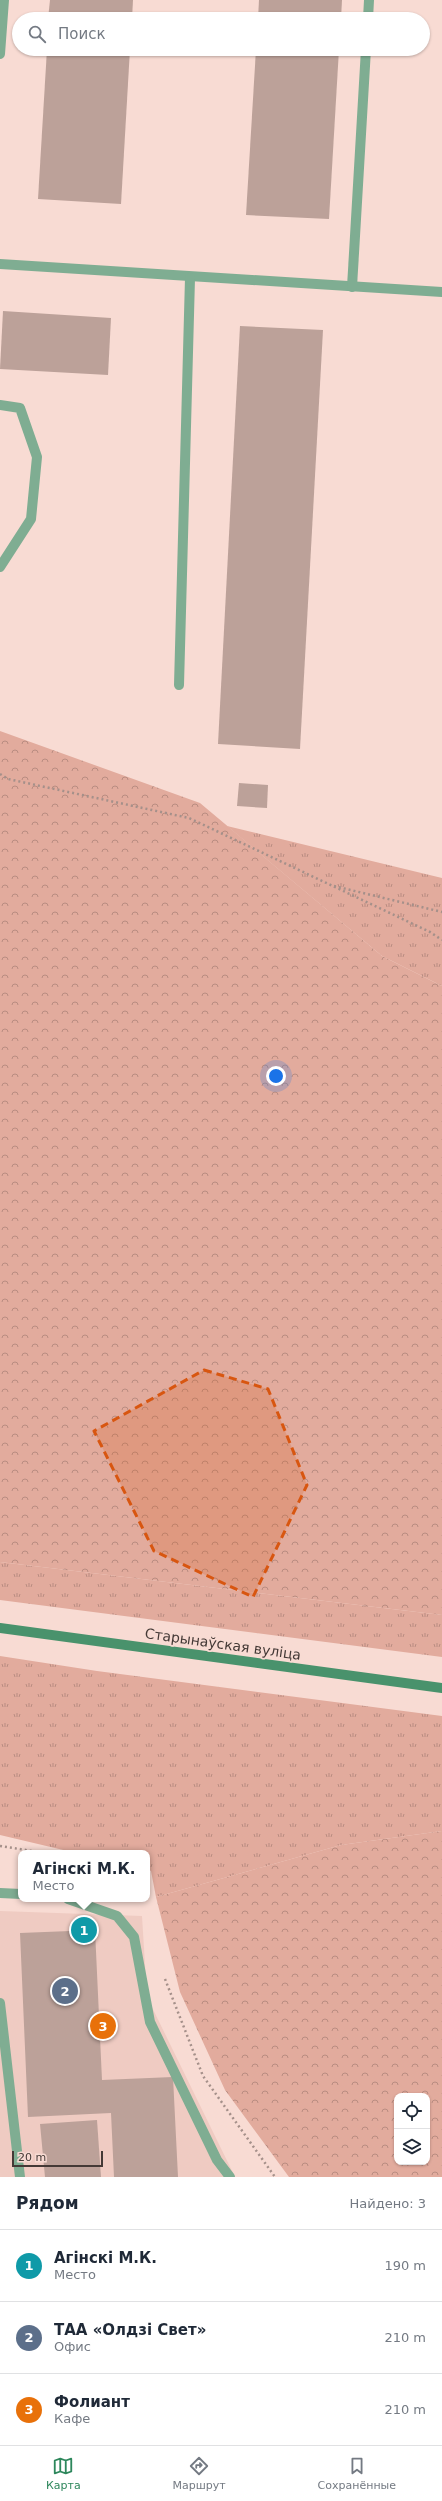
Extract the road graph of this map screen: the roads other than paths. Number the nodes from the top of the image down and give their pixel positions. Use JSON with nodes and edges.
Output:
{"nodes":[{"id":1,"x":4,"y":0,"type":"edge"},
{"id":2,"x":369,"y":0,"type":"edge"},
{"id":3,"x":368,"y":12,"type":"edge"},
{"id":4,"x":0,"y":54,"type":"edge"},
{"id":5,"x":366,"y":56,"type":"edge"},
{"id":6,"x":0,"y":264,"type":"edge"},
{"id":7,"x":190,"y":278,"type":"junction"},
{"id":8,"x":352,"y":287,"type":"junction"},
{"id":9,"x":442,"y":292,"type":"edge"},
{"id":10,"x":0,"y":405,"type":"edge"},
{"id":11,"x":0,"y":567,"type":"edge"},
{"id":12,"x":179,"y":685,"type":"dead end"},
{"id":13,"x":0,"y":1628,"type":"edge"},
{"id":14,"x":442,"y":1688,"type":"edge"},
{"id":15,"x":0,"y":1894,"type":"edge"},
{"id":16,"x":18,"y":1894,"type":"edge"},
{"id":17,"x":77,"y":1902,"type":"edge"},
{"id":18,"x":0,"y":2002,"type":"edge"},
{"id":19,"x":20,"y":2177,"type":"edge"},
{"id":20,"x":230,"y":2177,"type":"edge"}],
"edges":[{"from":1,"to":4,"type":"lane"},
{"from":2,"to":3,"type":"lane"},
{"from":5,"to":8,"type":"lane"},
{"from":6,"to":7,"type":"lane"},
{"from":7,"to":8,"type":"lane"},
{"from":7,"to":12,"type":"lane"},
{"from":8,"to":9,"type":"lane"},
{"from":10,"to":11,"type":"lane"},
{"from":13,"to":14,"type":"main road","name":"Старынаўская вуліца"},
{"from":15,"to":16,"type":"lane"},
{"from":17,"to":20,"type":"lane"},
{"from":18,"to":19,"type":"lane"}]}
